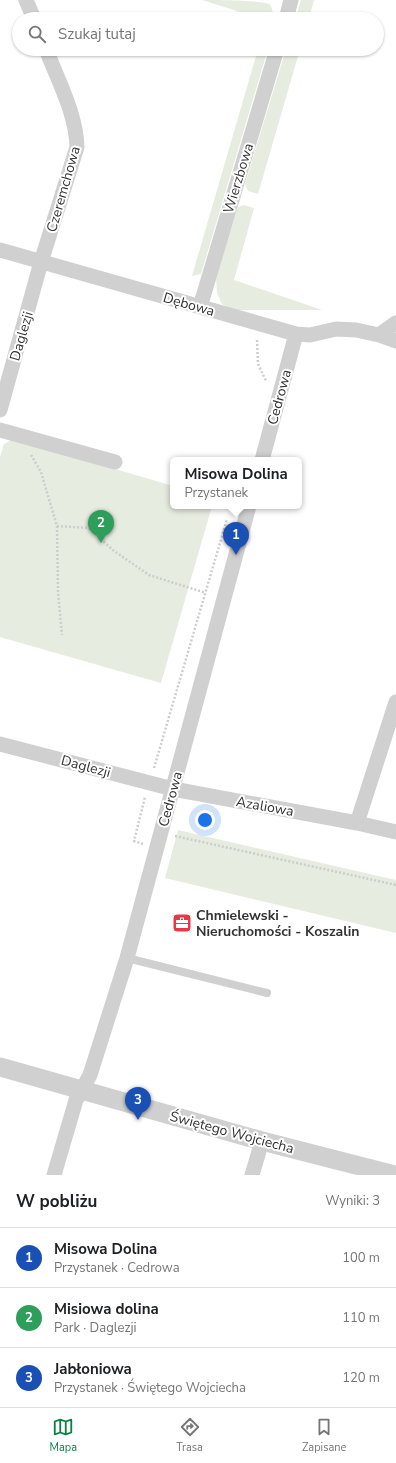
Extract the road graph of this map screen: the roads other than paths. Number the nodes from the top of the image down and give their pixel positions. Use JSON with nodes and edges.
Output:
{"nodes":[{"id":1,"x":26,"y":0,"type":"edge"},
{"id":2,"x":291,"y":0,"type":"edge"},
{"id":3,"x":31,"y":12,"type":"edge"},
{"id":4,"x":288,"y":12,"type":"edge"},
{"id":5,"x":49,"y":56,"type":"edge"},
{"id":6,"x":275,"y":56,"type":"edge"},
{"id":7,"x":0,"y":250,"type":"edge"},
{"id":8,"x":42,"y":262,"type":"junction"},
{"id":9,"x":200,"y":307,"type":"junction"},
{"id":10,"x":396,"y":323,"type":"edge"},
{"id":11,"x":296,"y":334,"type":"junction"},
{"id":12,"x":379,"y":335,"type":"junction"},
{"id":13,"x":396,"y":341,"type":"edge"},
{"id":14,"x":0,"y":410,"type":"edge"},
{"id":15,"x":0,"y":430,"type":"edge"},
{"id":16,"x":263,"y":457,"type":"edge"},
{"id":17,"x":115,"y":462,"type":"dead end"},
{"id":18,"x":248,"y":509,"type":"edge"},
{"id":19,"x":396,"y":702,"type":"edge"},
{"id":20,"x":0,"y":744,"type":"edge"},
{"id":21,"x":173,"y":789,"type":"junction"},
{"id":22,"x":357,"y":823,"type":"junction"},
{"id":23,"x":396,"y":832,"type":"edge"},
{"id":24,"x":127,"y":958,"type":"junction"},
{"id":25,"x":267,"y":993,"type":"dead end"},
{"id":26,"x":0,"y":1067,"type":"edge"},
{"id":27,"x":82,"y":1090,"type":"junction"},
{"id":28,"x":262,"y":1141,"type":"junction"},
{"id":29,"x":54,"y":1175,"type":"edge"},
{"id":30,"x":252,"y":1175,"type":"edge"},
{"id":31,"x":395,"y":1175,"type":"edge"}],
"edges":[{"from":1,"to":3,"type":"street"},
{"from":2,"to":4,"type":"street"},
{"from":5,"to":8,"type":"street","name":"Czeremchowa"},
{"from":6,"to":9,"type":"street","name":"Wierzbowa"},
{"from":7,"to":8,"type":"street","name":"Dębowa"},
{"from":8,"to":9,"type":"street","name":"Dębowa"},
{"from":8,"to":14,"type":"street","name":"Daglezji"},
{"from":9,"to":11,"type":"street","name":"Dębowa"},
{"from":10,"to":12,"type":"street"},
{"from":11,"to":12,"type":"street","name":"Dębowa"},
{"from":11,"to":16,"type":"street","name":"Cedrowa"},
{"from":12,"to":13,"type":"street","name":"Dębowa"},
{"from":15,"to":17,"type":"street"},
{"from":18,"to":21,"type":"street","name":"Cedrowa"},
{"from":19,"to":22,"type":"street"},
{"from":20,"to":21,"type":"street","name":"Daglezji"},
{"from":21,"to":22,"type":"street","name":"Azaliowa"},
{"from":21,"to":24,"type":"street","name":"Cedrowa"},
{"from":22,"to":23,"type":"street","name":"Azaliowa"},
{"from":24,"to":25,"type":"lane"},
{"from":24,"to":27,"type":"street","name":"Cedrowa"},
{"from":26,"to":27,"type":"street","name":"Świętego Wojciecha"},
{"from":27,"to":28,"type":"street","name":"Świętego Wojciecha"},
{"from":27,"to":29,"type":"street","name":"Cedrowa"},
{"from":28,"to":30,"type":"street"},
{"from":28,"to":31,"type":"street","name":"Świętego Wojciecha"}]}
